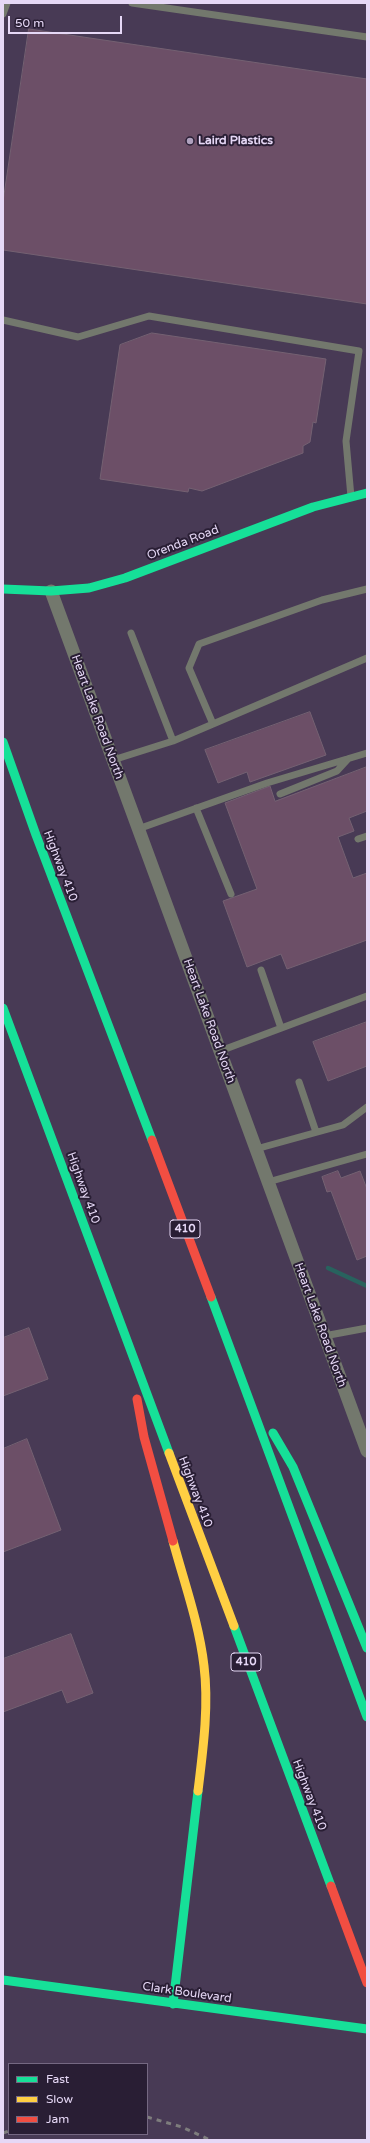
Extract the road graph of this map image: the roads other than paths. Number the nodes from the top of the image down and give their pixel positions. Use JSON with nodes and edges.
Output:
{"nodes":[{"id":1,"x":7,"y":3,"type":"edge"},
{"id":2,"x":132,"y":3,"type":"edge"},
{"id":3,"x":3,"y":14,"type":"edge"},
{"id":4,"x":367,"y":37,"type":"edge"},
{"id":5,"x":3,"y":320,"type":"edge"},
{"id":6,"x":359,"y":351,"type":"junction"},
{"id":7,"x":367,"y":352,"type":"edge"},
{"id":8,"x":367,"y":493,"type":"edge"},
{"id":9,"x":351,"y":497,"type":"junction"},
{"id":10,"x":3,"y":589,"type":"edge"},
{"id":11,"x":367,"y":589,"type":"edge"},
{"id":12,"x":51,"y":591,"type":"junction"},
{"id":13,"x":131,"y":633,"type":"dead end"},
{"id":14,"x":367,"y":658,"type":"edge"},
{"id":15,"x":213,"y":724,"type":"junction"},
{"id":16,"x":173,"y":741,"type":"junction"},
{"id":17,"x":3,"y":742,"type":"edge"},
{"id":18,"x":367,"y":753,"type":"edge"},
{"id":19,"x":348,"y":759,"type":"junction"},
{"id":20,"x":113,"y":760,"type":"junction"},
{"id":21,"x":280,"y":794,"type":"dead end"},
{"id":22,"x":196,"y":808,"type":"junction"},
{"id":23,"x":138,"y":829,"type":"junction"},
{"id":24,"x":367,"y":836,"type":"edge"},
{"id":25,"x":358,"y":839,"type":"dead end"},
{"id":26,"x":230,"y":894,"type":"dead end"},
{"id":27,"x":261,"y":970,"type":"dead end"},
{"id":28,"x":367,"y":996,"type":"edge"},
{"id":29,"x":3,"y":1008,"type":"edge"},
{"id":30,"x":281,"y":1028,"type":"junction"},
{"id":31,"x":220,"y":1050,"type":"junction"},
{"id":32,"x":299,"y":1082,"type":"dead end"},
{"id":33,"x":367,"y":1107,"type":"edge"},
{"id":34,"x":316,"y":1132,"type":"junction"},
{"id":35,"x":256,"y":1149,"type":"junction"},
{"id":36,"x":367,"y":1156,"type":"edge"},
{"id":37,"x":268,"y":1182,"type":"junction"},
{"id":38,"x":367,"y":1328,"type":"edge"},
{"id":39,"x":324,"y":1336,"type":"junction"},
{"id":40,"x":126,"y":1341,"type":"junction"},
{"id":41,"x":244,"y":1384,"type":"junction"},
{"id":42,"x":367,"y":1451,"type":"edge"},
{"id":43,"x":367,"y":1648,"type":"edge"},
{"id":44,"x":367,"y":1717,"type":"edge"},
{"id":45,"x":3,"y":1980,"type":"edge"},
{"id":46,"x":367,"y":1983,"type":"edge"},
{"id":47,"x":172,"y":2004,"type":"junction"},
{"id":48,"x":367,"y":2029,"type":"edge"}],
"edges":[{"from":1,"to":3,"type":"lane"},
{"from":2,"to":4,"type":"lane"},
{"from":5,"to":6,"type":"lane"},
{"from":6,"to":7,"type":"lane"},
{"from":6,"to":9,"type":"lane"},
{"from":8,"to":9,"type":"main road","name":"Orenda Road"},
{"from":9,"to":12,"type":"main road","name":"Orenda Road"},
{"from":10,"to":12,"type":"main road","name":"Orenda Road"},
{"from":11,"to":15,"type":"lane"},
{"from":12,"to":20,"type":"street","name":"Heart Lake Road North"},
{"from":13,"to":16,"type":"lane"},
{"from":14,"to":15,"type":"lane"},
{"from":15,"to":16,"type":"lane"},
{"from":16,"to":20,"type":"lane"},
{"from":17,"to":41,"type":"main road","name":"Highway 410","number":"410"},
{"from":18,"to":19,"type":"lane"},
{"from":19,"to":21,"type":"lane"},
{"from":19,"to":22,"type":"lane"},
{"from":20,"to":23,"type":"street","name":"Heart Lake Road North"},
{"from":22,"to":23,"type":"lane"},
{"from":22,"to":26,"type":"lane"},
{"from":23,"to":31,"type":"street","name":"Heart Lake Road North"},
{"from":24,"to":25,"type":"lane"},
{"from":27,"to":30,"type":"lane"},
{"from":28,"to":30,"type":"lane"},
{"from":29,"to":40,"type":"main road","name":"Highway 410","number":"410"},
{"from":30,"to":31,"type":"lane"},
{"from":31,"to":35,"type":"street","name":"Heart Lake Road North"},
{"from":32,"to":34,"type":"lane"},
{"from":33,"to":34,"type":"lane"},
{"from":34,"to":35,"type":"lane"},
{"from":35,"to":37,"type":"street","name":"Heart Lake Road North"},
{"from":36,"to":37,"type":"lane"},
{"from":37,"to":39,"type":"street","name":"Heart Lake Road North"},
{"from":38,"to":39,"type":"lane"},
{"from":39,"to":42,"type":"street","name":"Heart Lake Road North"},
{"from":40,"to":46,"type":"main road","name":"Highway 410","number":"410"},
{"from":40,"to":47,"type":"main road"},
{"from":41,"to":43,"type":"main road"},
{"from":41,"to":44,"type":"main road","name":"Highway 410","number":"410"},
{"from":45,"to":47,"type":"main road","name":"Clark Boulevard"},
{"from":47,"to":48,"type":"main road","name":"Clark Boulevard"}]}
